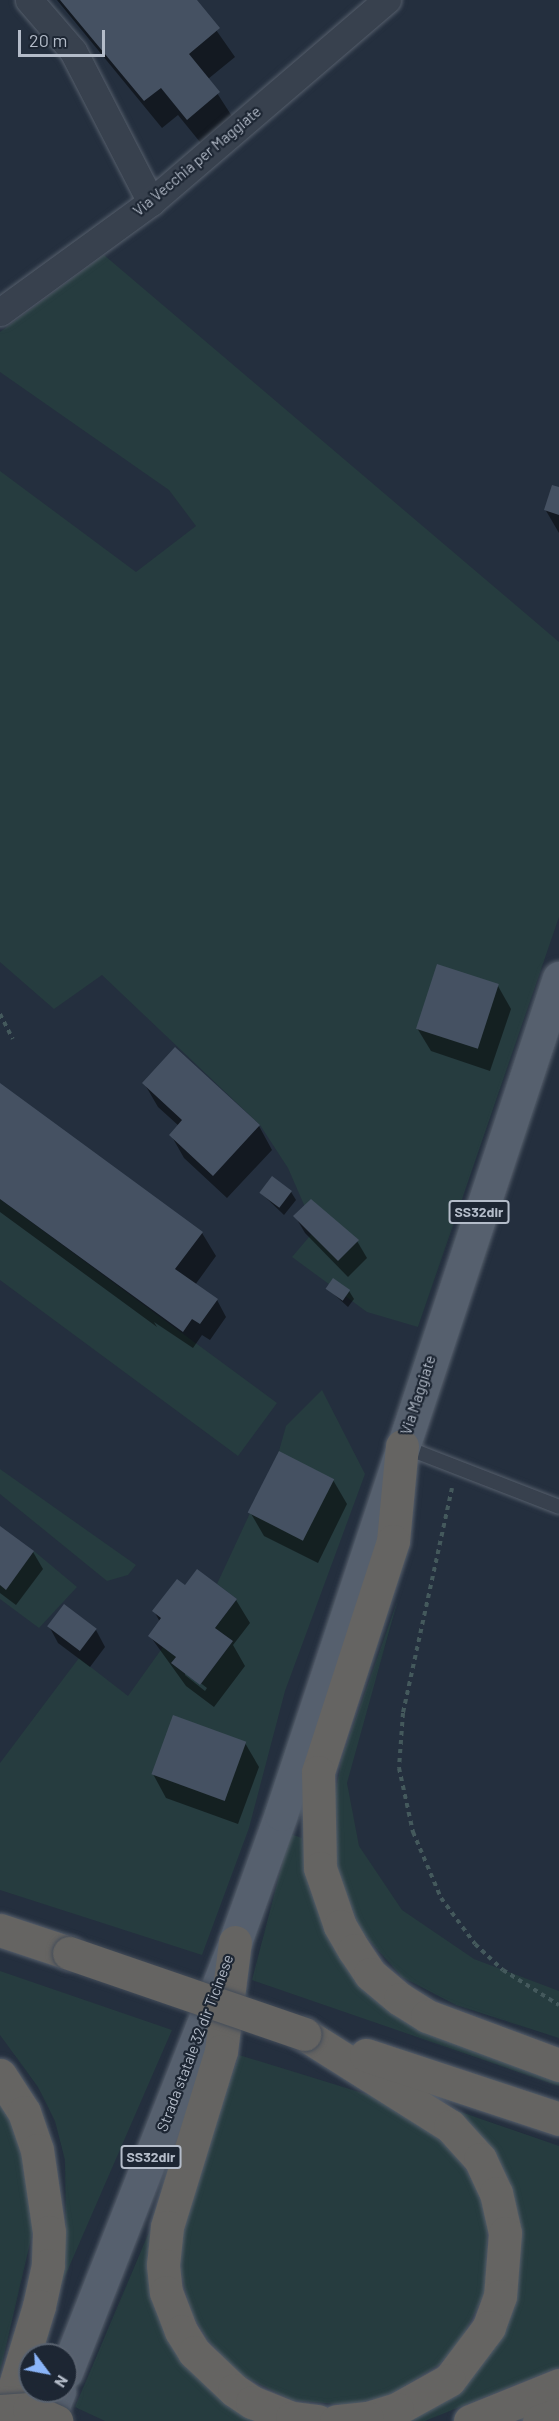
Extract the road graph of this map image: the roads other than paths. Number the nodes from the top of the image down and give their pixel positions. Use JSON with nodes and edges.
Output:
{"nodes":[{"id":1,"x":30,"y":0,"type":"edge"},
{"id":2,"x":387,"y":0,"type":"edge"},
{"id":3,"x":151,"y":202,"type":"junction"},
{"id":4,"x":0,"y":312,"type":"edge"},
{"id":5,"x":559,"y":978,"type":"edge"},
{"id":6,"x":402,"y":1446,"type":"junction"},
{"id":7,"x":559,"y":1507,"type":"edge"},
{"id":8,"x":281,"y":1814,"type":"joint"},
{"id":9,"x":0,"y":1930,"type":"edge"},
{"id":10,"x":235,"y":1942,"type":"junction"},
{"id":11,"x":304,"y":2034,"type":"junction"},
{"id":12,"x":559,"y":2065,"type":"edge"},
{"id":13,"x":0,"y":2075,"type":"edge"},
{"id":14,"x":559,"y":2119,"type":"edge"},
{"id":15,"x":77,"y":2343,"type":"edge"},
{"id":16,"x":559,"y":2385,"type":"edge"},
{"id":17,"x":54,"y":2403,"type":"edge"},
{"id":18,"x":0,"y":2411,"type":"edge"},
{"id":19,"x":559,"y":2414,"type":"edge"},
{"id":20,"x":4,"y":2421,"type":"edge"},
{"id":21,"x":47,"y":2421,"type":"edge"},
{"id":22,"x":56,"y":2421,"type":"edge"},
{"id":23,"x":318,"y":2421,"type":"edge"},
{"id":24,"x":336,"y":2421,"type":"edge"},
{"id":25,"x":470,"y":2421,"type":"edge"},
{"id":26,"x":539,"y":2421,"type":"edge"}],
"edges":[{"from":1,"to":3,"type":"street"},
{"from":2,"to":3,"type":"street","name":"Via Vecchia per Maggiate"},
{"from":3,"to":4,"type":"street","name":"Via Vecchia per Maggiate"},
{"from":5,"to":6,"type":"main road","name":"Via Maggiate","number":"SS32dir"},
{"from":6,"to":7,"type":"lane"},
{"from":6,"to":8,"type":"main road","name":"Via Maggiate","number":"SS32dir"},
{"from":6,"to":12,"type":"highway"},
{"from":8,"to":10,"type":"main road","name":"Strada statale 32 dir Ticinese","number":"SS32dir"},
{"from":9,"to":11,"type":"highway","bridge":true},
{"from":10,"to":15,"type":"main road","name":"Strada statale 32 dir Ticinese","number":"SS32dir"},
{"from":10,"to":23,"type":"highway"},
{"from":11,"to":14,"type":"highway"},
{"from":11,"to":24,"type":"highway"},
{"from":13,"to":20,"type":"highway"},
{"from":16,"to":25,"type":"highway"},
{"from":17,"to":21,"type":"main road"},
{"from":18,"to":22,"type":"highway","bridge":true},
{"from":19,"to":26,"type":"highway"}]}
